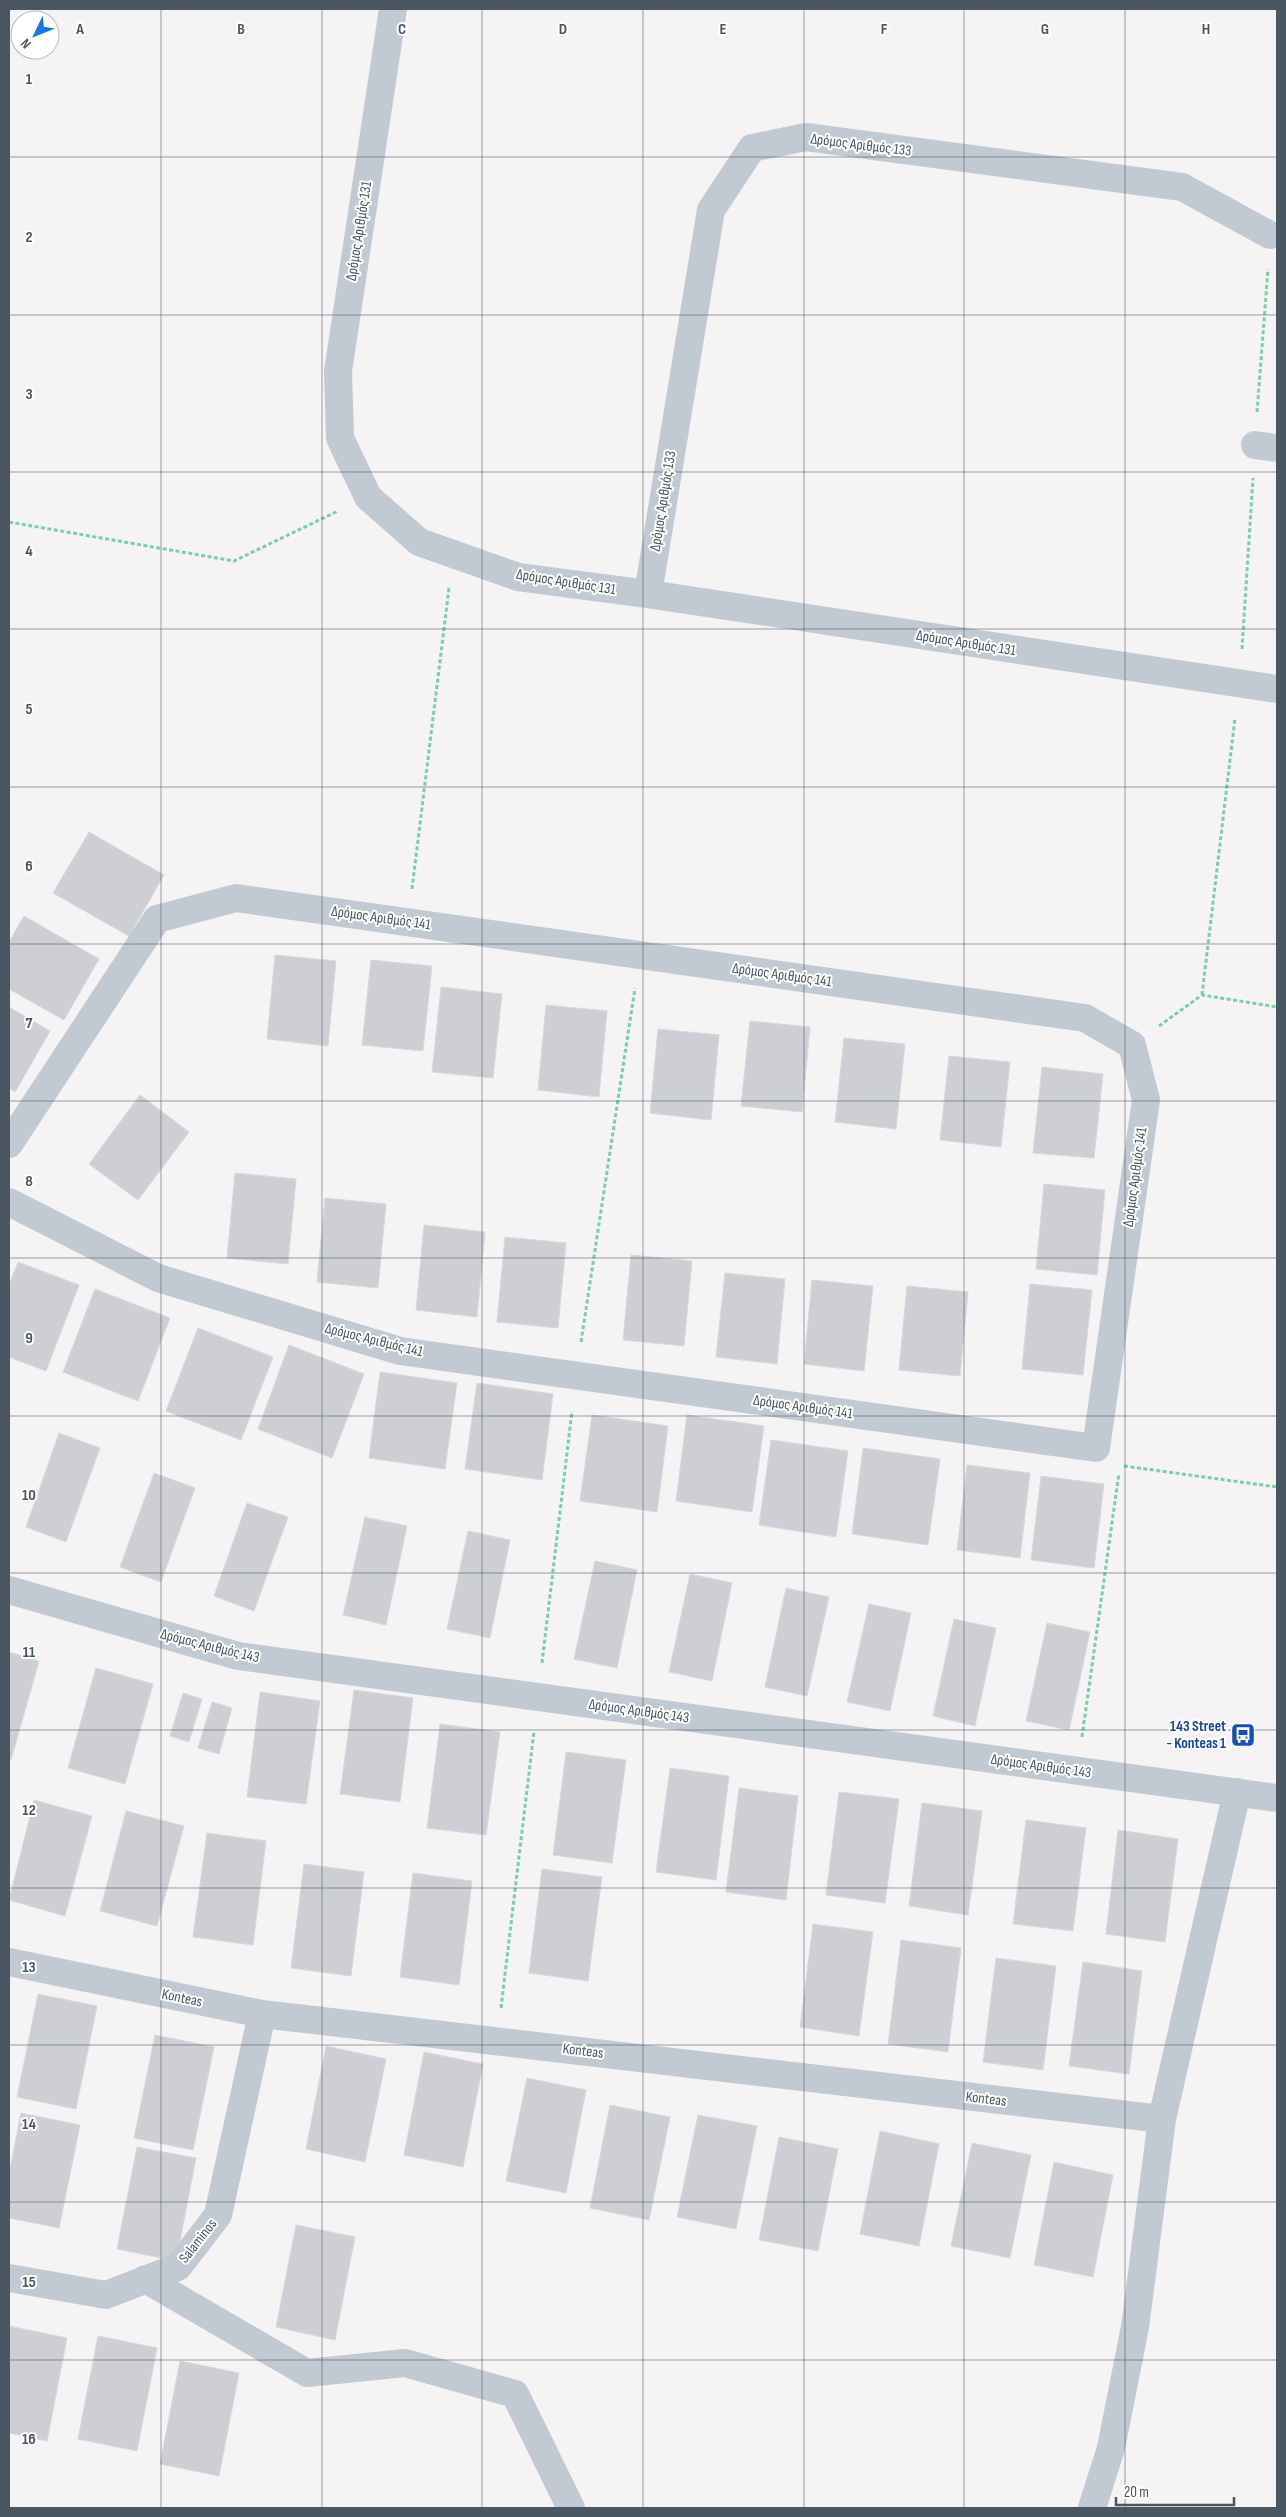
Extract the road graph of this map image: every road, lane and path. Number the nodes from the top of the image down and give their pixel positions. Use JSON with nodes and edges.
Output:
{"nodes":[{"id":1,"x":393,"y":9,"type":"edge"},
{"id":2,"x":1270,"y":235,"type":"joint"},
{"id":3,"x":1266,"y":447,"type":"edge"},
{"id":4,"x":368,"y":497,"type":"junction"},
{"id":5,"x":9,"y":522,"type":"edge"},
{"id":6,"x":453,"y":554,"type":"junction"},
{"id":7,"x":648,"y":594,"type":"junction"},
{"id":8,"x":1239,"y":684,"type":"junction"},
{"id":9,"x":1277,"y":689,"type":"edge"},
{"id":10,"x":408,"y":922,"type":"junction"},
{"id":11,"x":640,"y":955,"type":"junction"},
{"id":12,"x":1202,"y":995,"type":"junction"},
{"id":13,"x":1277,"y":1007,"type":"edge"},
{"id":14,"x":1132,"y":1045,"type":"junction"},
{"id":15,"x":9,"y":1144,"type":"edge"},
{"id":16,"x":9,"y":1202,"type":"edge"},
{"id":17,"x":576,"y":1375,"type":"junction"},
{"id":18,"x":1277,"y":1487,"type":"edge"},
{"id":19,"x":9,"y":1590,"type":"edge"},
{"id":20,"x":538,"y":1697,"type":"junction"},
{"id":21,"x":1077,"y":1771,"type":"junction"},
{"id":22,"x":1237,"y":1792,"type":"junction"},
{"id":23,"x":1277,"y":1798,"type":"edge"},
{"id":24,"x":9,"y":1962,"type":"edge"},
{"id":25,"x":262,"y":2014,"type":"junction"},
{"id":26,"x":497,"y":2041,"type":"junction"},
{"id":27,"x":1162,"y":2119,"type":"junction"},
{"id":28,"x":9,"y":2278,"type":"edge"},
{"id":29,"x":146,"y":2279,"type":"junction"},
{"id":30,"x":571,"y":2508,"type":"edge"},
{"id":31,"x":1092,"y":2508,"type":"edge"}],
"edges":[{"from":1,"to":4,"type":"street","name":"Δρόμος Αριθμός 131"},
{"from":2,"to":3,"type":"path"},
{"from":2,"to":7,"type":"street","name":"Δρόμος Αριθμός 133"},
{"from":3,"to":8,"type":"path"},
{"from":4,"to":5,"type":"path"},
{"from":4,"to":6,"type":"street","name":"Δρόμος Αριθμός 131"},
{"from":6,"to":7,"type":"street","name":"Δρόμος Αριθμός 131"},
{"from":6,"to":10,"type":"path"},
{"from":7,"to":8,"type":"street","name":"Δρόμος Αριθμός 131"},
{"from":8,"to":9,"type":"street","name":"Δρόμος Αριθμός 131"},
{"from":8,"to":12,"type":"path"},
{"from":10,"to":11,"type":"street","name":"Δρόμος Αριθμός 141"},
{"from":10,"to":15,"type":"street","name":"Δρόμος Αριθμός 141"},
{"from":11,"to":14,"type":"street","name":"Δρόμος Αριθμός 141"},
{"from":11,"to":17,"type":"path"},
{"from":12,"to":13,"type":"path"},
{"from":12,"to":14,"type":"path"},
{"from":14,"to":17,"type":"street","name":"Δρόμος Αριθμός 141"},
{"from":16,"to":17,"type":"street","name":"Δρόμος Αριθμός 141"},
{"from":17,"to":20,"type":"path"},
{"from":18,"to":21,"type":"path"},
{"from":19,"to":20,"type":"street","name":"Δρόμος Αριθμός 143"},
{"from":20,"to":21,"type":"street","name":"Δρόμος Αριθμός 143"},
{"from":20,"to":26,"type":"path"},
{"from":21,"to":22,"type":"street","name":"Δρόμος Αριθμός 143"},
{"from":22,"to":23,"type":"street","name":"Δρόμος Αριθμός 143"},
{"from":22,"to":27,"type":"street"},
{"from":24,"to":25,"type":"street","name":"Konteas"},
{"from":25,"to":26,"type":"street","name":"Konteas"},
{"from":25,"to":29,"type":"street","name":"Salaminos"},
{"from":26,"to":27,"type":"street","name":"Konteas"},
{"from":27,"to":31,"type":"street"},
{"from":28,"to":29,"type":"street","name":"Salaminos"},
{"from":29,"to":30,"type":"street"}]}
